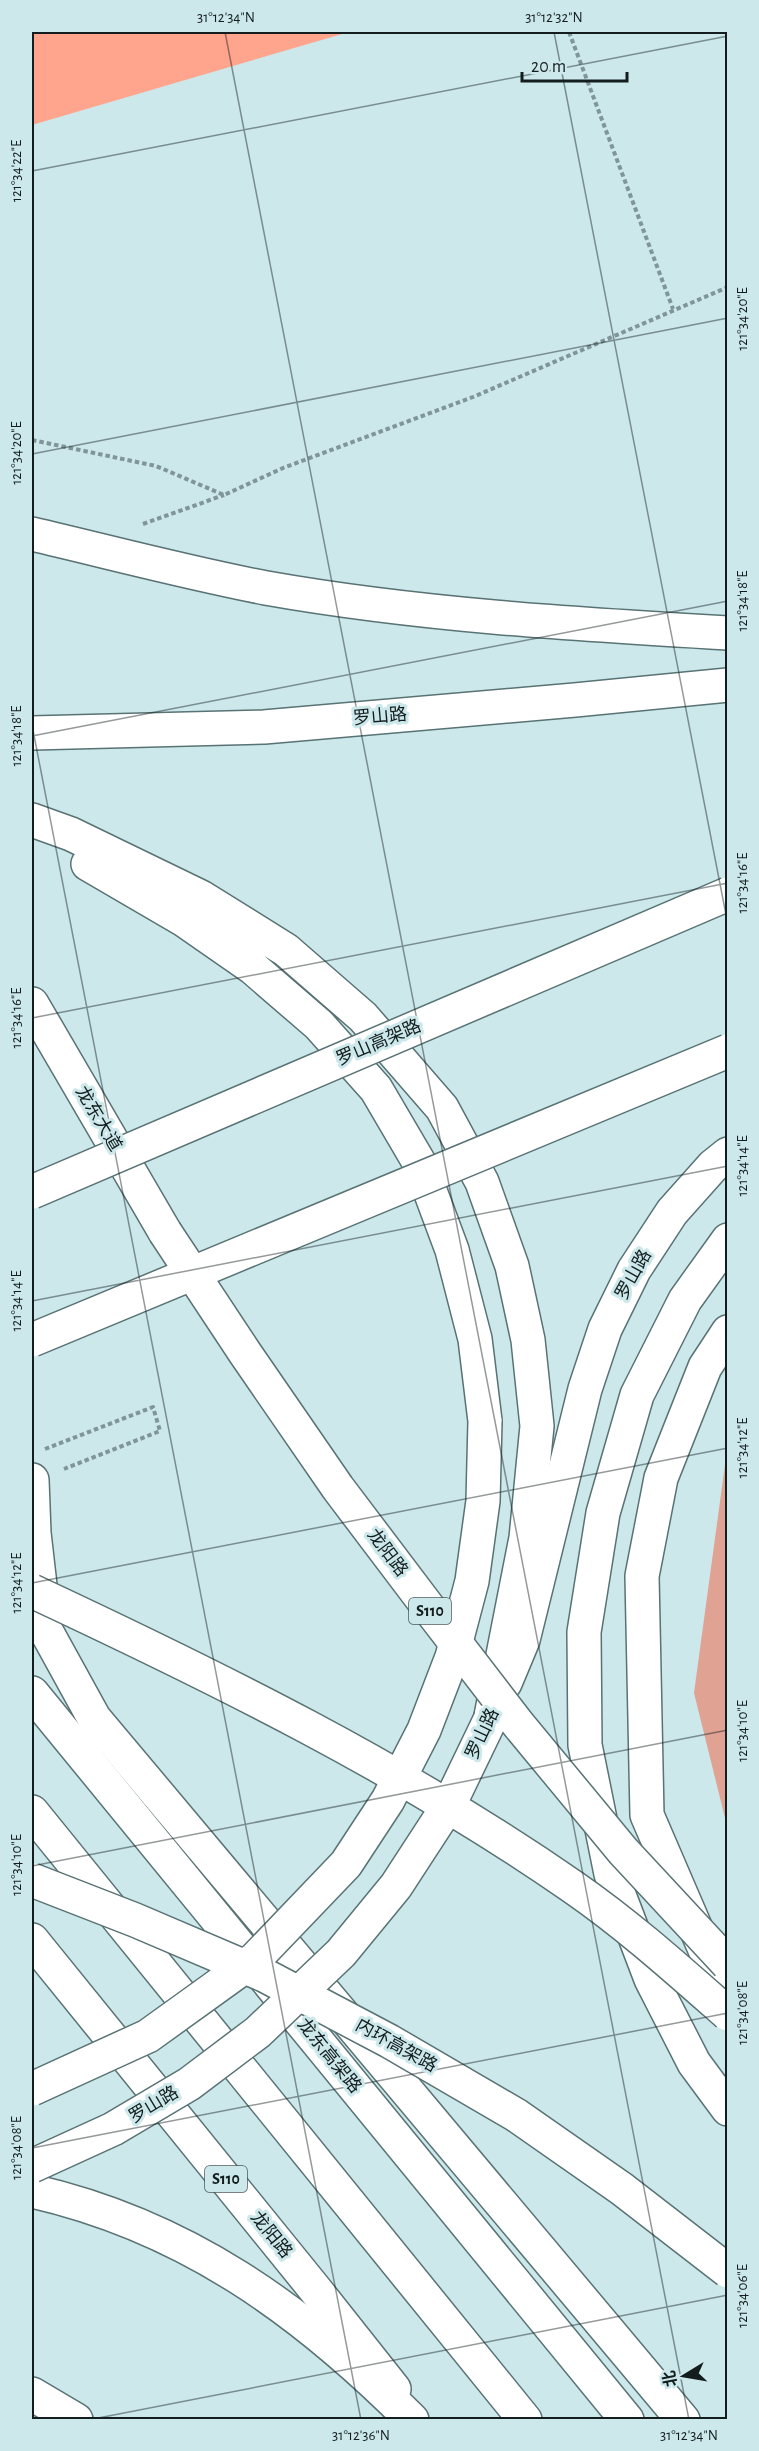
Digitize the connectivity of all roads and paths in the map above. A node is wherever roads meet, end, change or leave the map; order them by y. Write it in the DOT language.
graph roads {
  1 [pos="568,32"];
  2 [pos="728,287"];
  3 [pos="673,309"];
  4 [pos="32,440"];
  5 [pos="224,495"];
  6 [pos="137,526"];
  7 [pos="32,534"];
  8 [pos="728,633"];
  9 [pos="728,685"];
  10 [pos="32,733"];
  11 [pos="32,820"];
  12 [pos="32,830"];
  13 [pos="728,894"];
  14 [pos="32,1004"];
  15 [pos="728,1051"];
  16 [pos="728,1154"];
  17 [pos="32,1192"];
  18 [pos="165,1232"];
  19 [pos="728,1240"];
  20 [pos="728,1332"];
  21 [pos="32,1340"];
  22 [pos="44,1450"];
  23 [pos="32,1481"];
  24 [pos="32,1591"];
  25 [pos="515,1639"];
  26 [pos="32,1694"];
  27 [pos="32,1812"];
  28 [pos="32,1880"];
  29 [pos="32,1940"];
  30 [pos="728,1964"];
  31 [pos="728,2003"];
  32 [pos="728,2014"];
  33 [pos="32,2089"];
  34 [pos="728,2109"];
  35 [pos="32,2166"];
  36 [pos="32,2191"];
  37 [pos="728,2271"];
  38 [pos="32,2394"];
  39 [pos="76,2420"];
  40 [pos="412,2420"];
  41 [pos="417,2420"];
  42 [pos="525,2420"];
  43 [pos="627,2420"];
  44 [pos="683,2420"];
  1 -- 3 [label="path"];
  2 -- 3 [label="path"];
  3 -- 5 [label="path"];
  4 -- 5 [label="path"];
  5 -- 6 [label="path"];
  7 -- 8 [label="main road"];
  9 -- 10 [label="main road, 罗山路"];
  11 -- 25 [label="main road"];
  12 -- 33 [label="main road, bridge"];
  13 -- 17 [label="main road, 罗山高架路, bridge"];
  14 -- 18 [label="main road, 龙东大道"];
  15 -- 21 [label="main road, bridge"];
  16 -- 25 [label="main road, 罗山路"];
  18 -- 30 [label="main road, 龙阳路 / S110, bridge"];
  19 -- 34 [label="main road, bridge"];
  20 -- 31 [label="main road"];
  22 -- 23 [label="path"];
  23 -- 44 [label="main road"];
  24 -- 32 [label="main road, bridge"];
  25 -- 35 [label="main road, 罗山路, bridge"];
  26 -- 43 [label="main road, 龙东高架路"];
  27 -- 42 [label="main road"];
  28 -- 37 [label="main road, 内环高架路, bridge"];
  29 -- 41 [label="main road, 龙阳路 / S110"];
  36 -- 40 [label="main road"];
  38 -- 39 [label="main road"];
}
